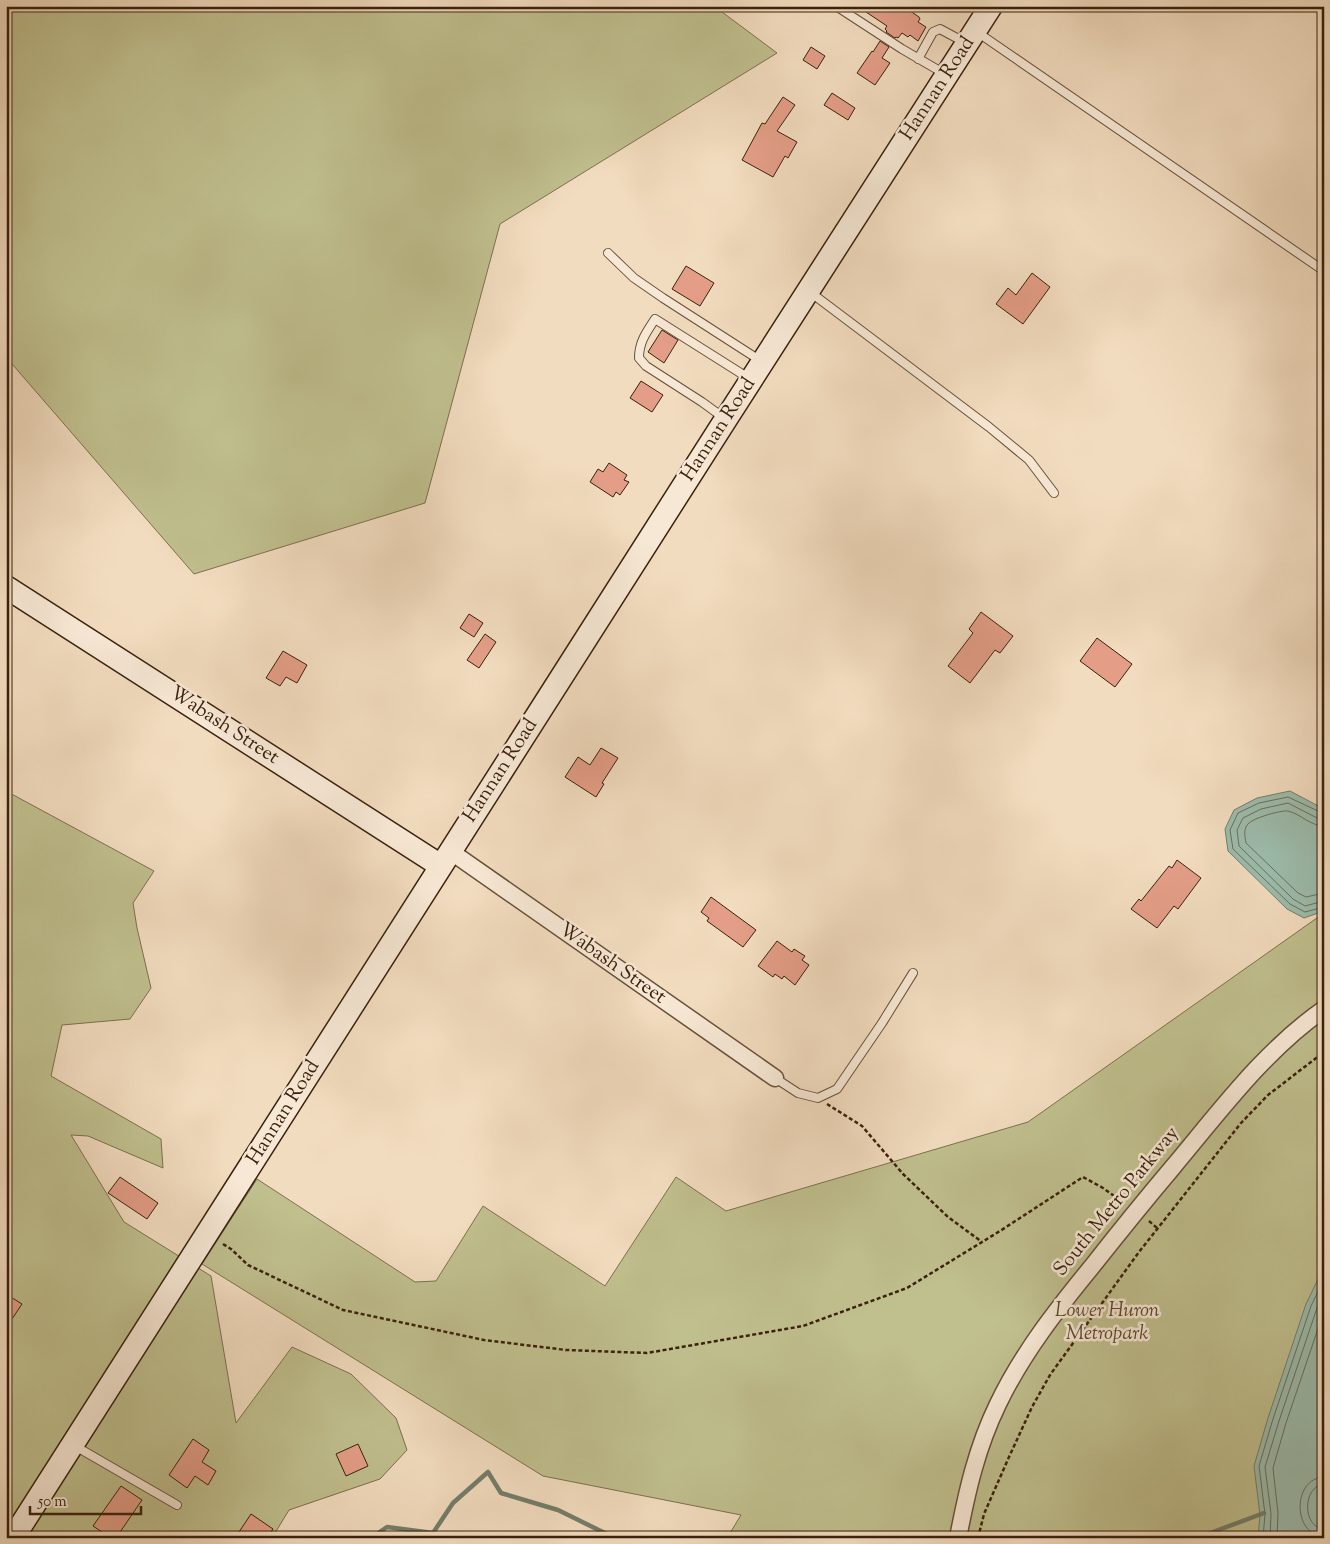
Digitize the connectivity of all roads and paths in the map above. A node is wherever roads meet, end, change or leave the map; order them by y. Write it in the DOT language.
graph roads {
  1 [pos="836,6"];
  2 [pos="991,6"];
  3 [pos="971,37"];
  4 [pos="918,59"];
  5 [pos="947,75"];
  6 [pos="608,253"];
  7 [pos="1324,271"];
  8 [pos="808,291"];
  9 [pos="757,371"];
  10 [pos="726,419"];
  11 [pos="1054,493"];
  12 [pos="6,587"];
  13 [pos="445,858"];
  14 [pos="913,973"];
  15 [pos="1324,1009"];
  16 [pos="1324,1052"];
  17 [pos="775,1078"];
  18 [pos="818,1098"];
  19 [pos="1136,1211"];
  20 [pos="1157,1228"];
  21 [pos="207,1234"];
  22 [pos="982,1242"];
  23 [pos="73,1444"];
  24 [pos="177,1505"];
  25 [pos="13,1538"];
  26 [pos="958,1538"];
  27 [pos="978,1538"];
  1 -- 4 [label="lane"];
  2 -- 3 [label="street, Hannan Road"];
  3 -- 4 [label="lane"];
  3 -- 5 [label="street, Hannan Road"];
  3 -- 7 [label="lane"];
  4 -- 5 [label="lane"];
  5 -- 8 [label="street, Hannan Road"];
  6 -- 9 [label="lane"];
  8 -- 9 [label="street, Hannan Road"];
  8 -- 11 [label="lane"];
  9 -- 10 [label="street, Hannan Road"];
  9 -- 10 [label="lane"];
  10 -- 13 [label="street, Hannan Road"];
  12 -- 13 [label="street, Wabash Street"];
  13 -- 17 [label="street, Wabash Street"];
  13 -- 21 [label="street, Hannan Road"];
  14 -- 18 [label="lane"];
  15 -- 19 [label="street, South Metro Parkway"];
  16 -- 20 [label="path"];
  17 -- 18 [label="lane"];
  18 -- 22 [label="path"];
  19 -- 20 [label="path"];
  19 -- 22 [label="path"];
  19 -- 26 [label="street, South Metro Parkway"];
  20 -- 27 [label="path"];
  21 -- 22 [label="path"];
  21 -- 23 [label="street, Hannan Road"];
  23 -- 24 [label="lane"];
  23 -- 25 [label="street, Hannan Road"];
}
